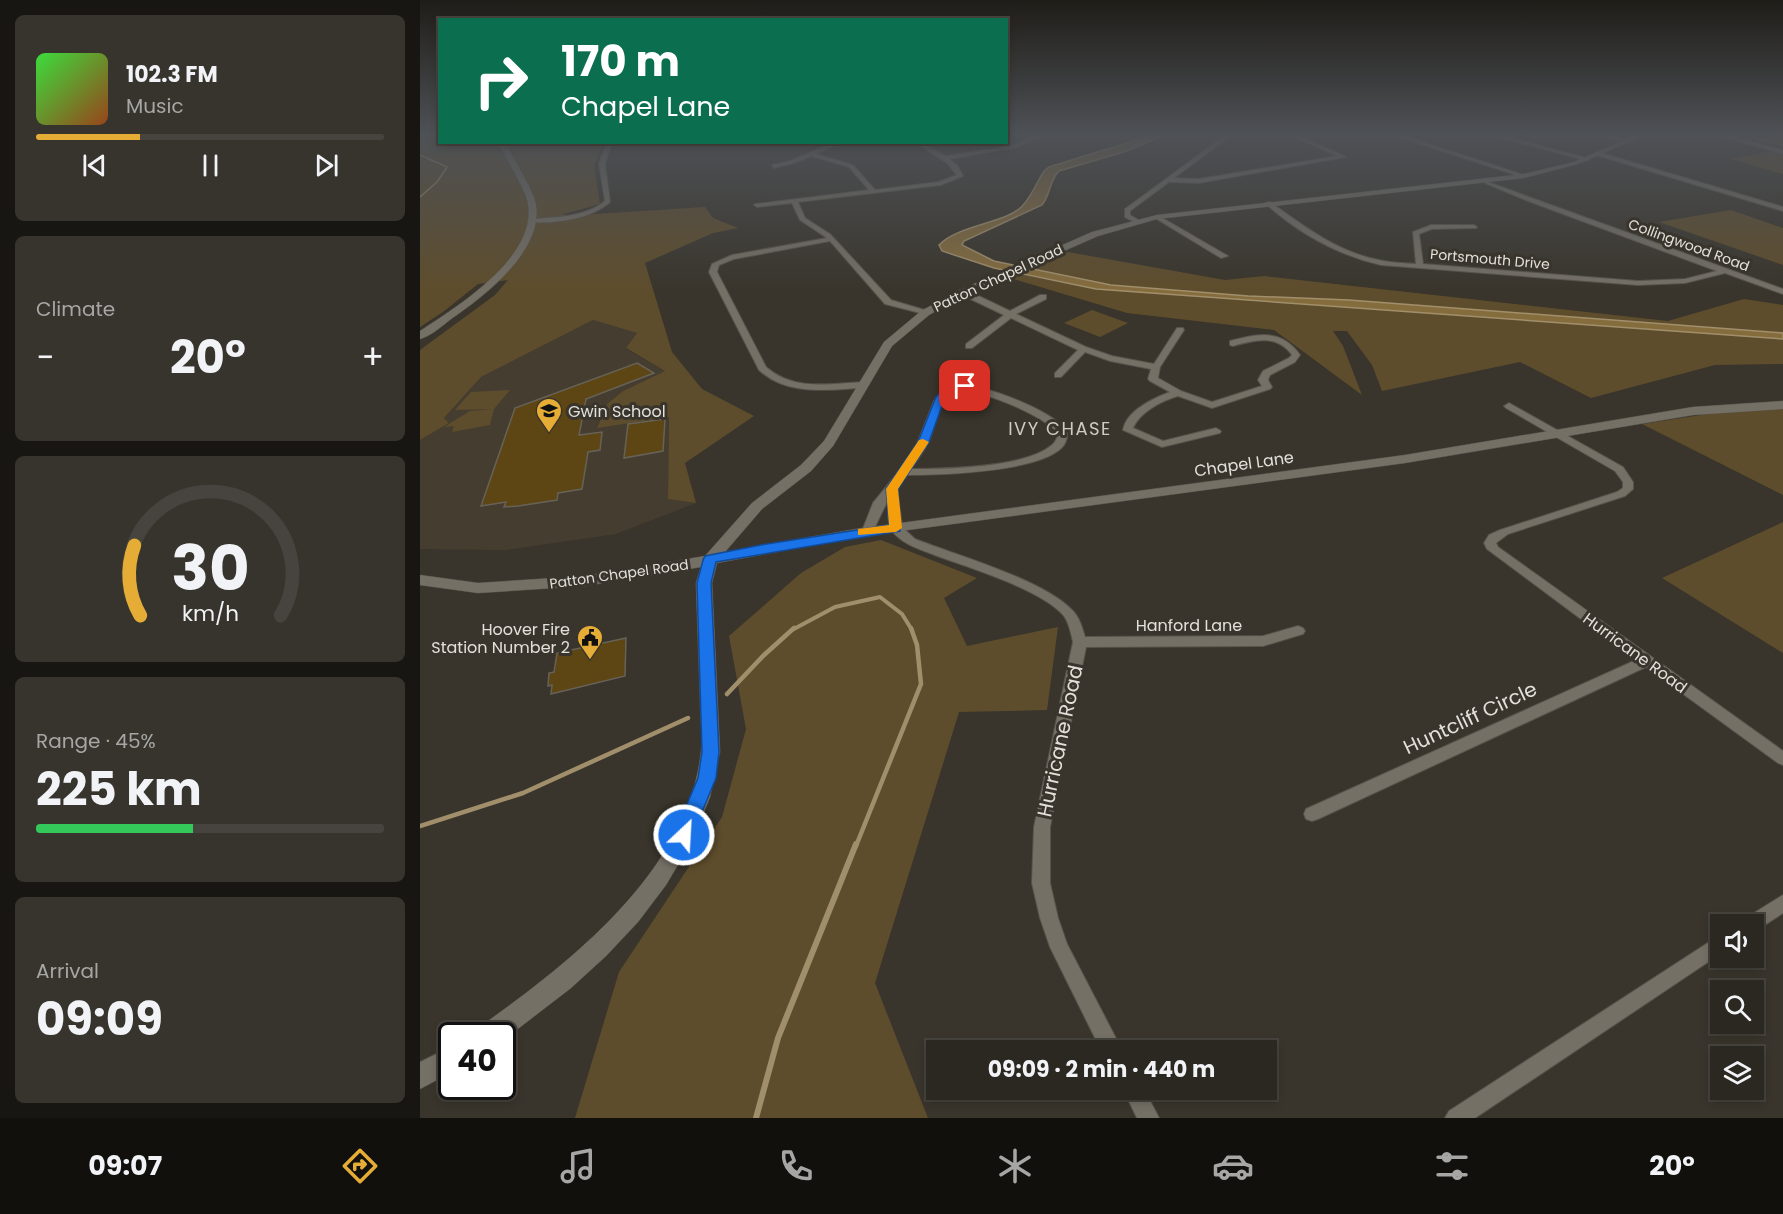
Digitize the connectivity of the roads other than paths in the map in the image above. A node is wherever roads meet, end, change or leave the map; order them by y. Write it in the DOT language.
graph roads {
  1 [pos="525,186"];
  2 [pos="606,186"];
  3 [pos="869,186"];
  4 [pos="913,186"];
  5 [pos="1160,186"];
  6 [pos="1443,186"];
  7 [pos="1497,186"];
  8 [pos="1706,186"];
  9 [pos="874,192"];
  10 [pos="794,201"];
  11 [pos="1268,203"];
  12 [pos="757,205"];
  13 [pos="1783,209"];
  14 [pos="1157,218"];
  15 [pos="532,221"];
  16 [pos="1138,222"];
  17 [pos="1474,228"];
  18 [pos="832,239"];
  19 [pos="1224,256"];
  20 [pos="1420,265"];
  21 [pos="1725,271"];
  22 [pos="963,292"];
  23 [pos="1783,292"];
  24 [pos="1043,297"];
  25 [pos="925,313"];
  26 [pos="1009,315"];
  27 [pos="1180,330"];
  28 [pos="420,336"];
  29 [pos="1233,343"];
  30 [pos="969,346"];
  31 [pos="1083,349"];
  32 [pos="1156,367"];
  33 [pos="956,368"];
  34 [pos="1059,375"];
  35 [pos="863,386"];
  36 [pos="957,386"];
  37 [pos="1178,393"];
  38 [pos="1783,405"];
  39 [pos="1509,406"];
  40 [pos="1216,431"];
  41 [pos="1557,434"];
  42 [pos="904,472"];
  43 [pos="892,489"];
  44 [pos="896,528"];
  45 [pos="868,531"];
  46 [pos="710,560"];
  47 [pos="420,580"];
  48 [pos="1298,631"];
  49 [pos="1080,642"];
  50 [pos="1646,661"];
  51 [pos="1783,759"];
  52 [pos="1312,814"];
  53 [pos="1783,903"];
  54 [pos="1764,916"];
  55 [pos="1710,951"];
  56 [pos="509,1022"];
  57 [pos="1108,1040"];
  58 [pos="438,1066"];
  59 [pos="420,1077"];
  60 [pos="1139,1100"];
  61 [pos="1148,1118"];
  62 [pos="1456,1118"];
  1 -- 15 [label="street"];
  2 -- 15 [label="street"];
  3 -- 9 [label="street"];
  4 -- 9 [label="street"];
  5 -- 16 [label="street"];
  6 -- 11 [label="street, Patton Chapel Road"];
  7 -- 21 [label="street, Collingwood Road"];
  8 -- 13 [label="street"];
  9 -- 10 [label="street"];
  10 -- 12 [label="street"];
  10 -- 18 [label="street"];
  11 -- 14 [label="street, Patton Chapel Road"];
  11 -- 20 [label="street, Portsmouth Drive"];
  14 -- 16 [label="street, Patton Chapel Road"];
  14 -- 19 [label="street"];
  15 -- 28 [label="street"];
  16 -- 22 [label="street, Patton Chapel Road"];
  17 -- 20 [label="street"];
  18 -- 25 [label="street"];
  18 -- 35 [label="street"];
  20 -- 21 [label="street, Portsmouth Drive"];
  21 -- 23 [label="street, Collingwood Road"];
  22 -- 25 [label="street, Patton Chapel Road"];
  22 -- 26 [label="street"];
  24 -- 26 [label="street"];
  25 -- 35 [label="street, Patton Chapel Road"];
  26 -- 30 [label="street"];
  26 -- 31 [label="street"];
  27 -- 32 [label="street"];
  29 -- 37 [label="street"];
  31 -- 32 [label="street"];
  31 -- 34 [label="street"];
  32 -- 37 [label="street"];
  33 -- 36 [label="street"];
  35 -- 46 [label="street, Patton Chapel Road"];
  36 -- 42 [label="street"];
  36 -- 42 [label="street"];
  37 -- 40 [label="street"];
  38 -- 41 [label="street, Chapel Lane"];
  39 -- 41 [label="street"];
  41 -- 44 [label="street, Chapel Lane"];
  41 -- 50 [label="street, Hurricane Road"];
  42 -- 43 [label="street"];
  43 -- 44 [label="street"];
  43 -- 45 [label="street"];
  44 -- 45 [label="street, Chapel Lane"];
  44 -- 49 [label="street, Hurricane Road"];
  45 -- 46 [label="street, Chapel Lane"];
  46 -- 47 [label="street, Patton Chapel Road"];
  46 -- 56 [label="street"];
  48 -- 49 [label="street, Hanford Lane"];
  49 -- 57 [label="street, Hurricane Road"];
  50 -- 51 [label="street, Hurricane Road"];
  50 -- 52 [label="street, Huntcliff Circle"];
  53 -- 54 [label="street"];
  55 -- 62 [label="street"];
  58 -- 59 [label="street"];
  60 -- 61 [label="street"];
}
